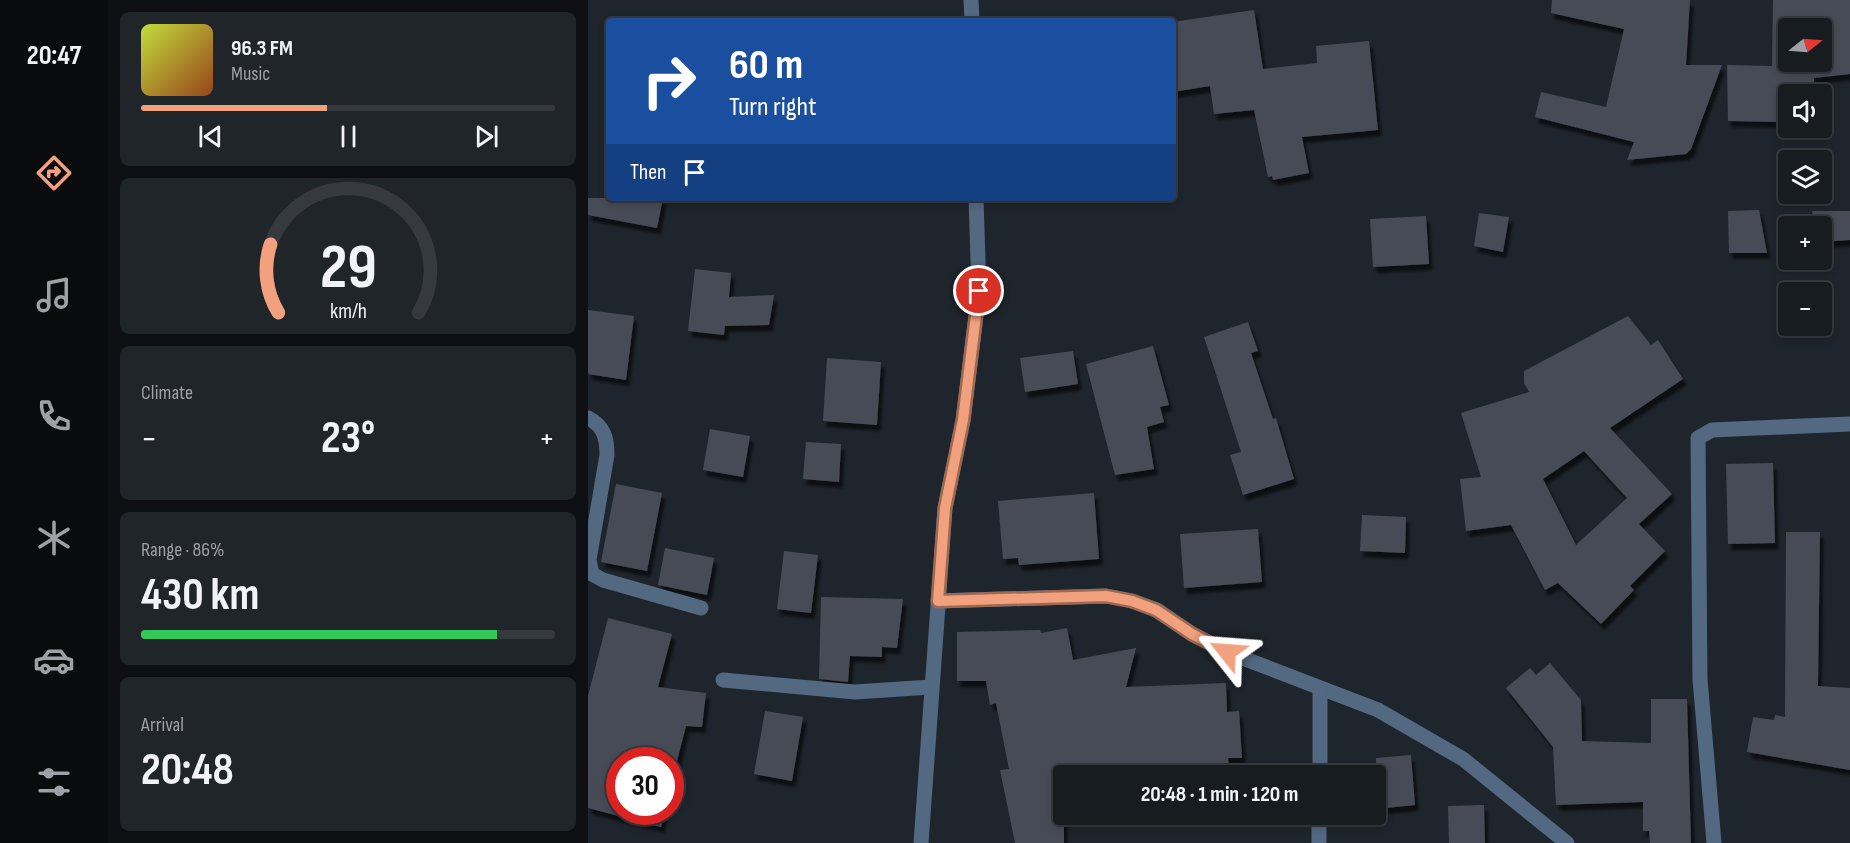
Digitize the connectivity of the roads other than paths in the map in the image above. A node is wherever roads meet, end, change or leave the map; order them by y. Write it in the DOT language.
graph roads {
  1 [pos="971,0"];
  2 [pos="972,18"];
  3 [pos="976,201"];
  4 [pos="588,418"];
  5 [pos="1850,424"];
  6 [pos="938,601"];
  7 [pos="701,608"];
  8 [pos="723,680"];
  9 [pos="931,687"];
  10 [pos="1320,690"];
  11 [pos="1320,765"];
  12 [pos="1319,825"];
  13 [pos="921,843"];
  14 [pos="1319,843"];
  15 [pos="1567,843"];
  16 [pos="1714,843"];
  1 -- 2 [label="street"];
  3 -- 6 [label="street"];
  4 -- 7 [label="street"];
  5 -- 16 [label="street"];
  6 -- 9 [label="street"];
  6 -- 10 [label="street"];
  8 -- 9 [label="street"];
  9 -- 13 [label="street"];
  10 -- 11 [label="street"];
  10 -- 15 [label="street"];
  12 -- 14 [label="street"];
}
